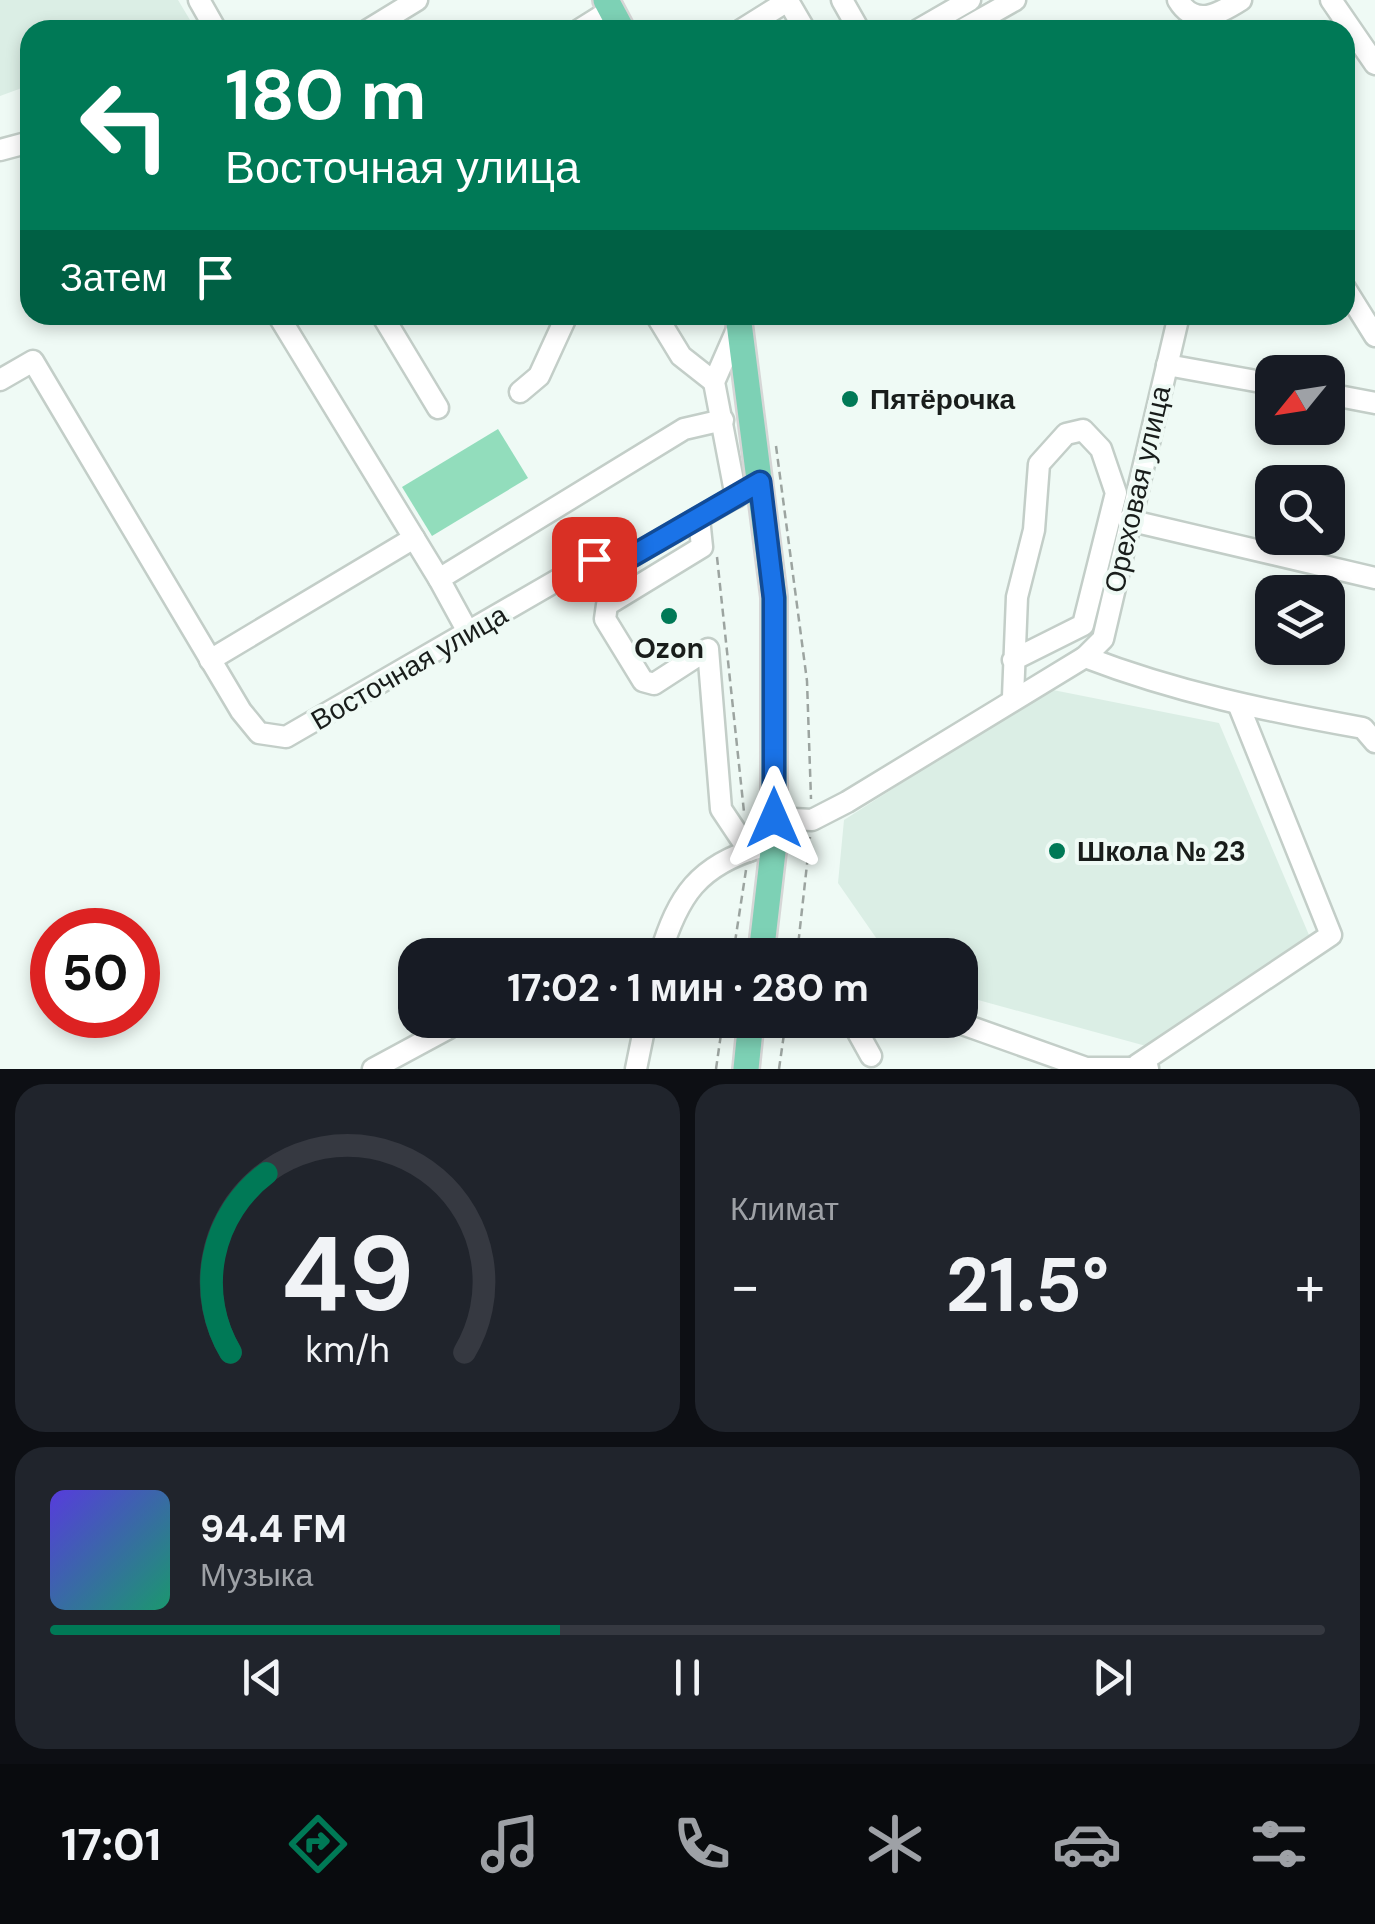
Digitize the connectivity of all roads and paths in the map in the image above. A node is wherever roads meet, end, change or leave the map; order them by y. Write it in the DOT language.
graph roads {
  1 [pos="417,0"];
  2 [pos="788,0"];
  3 [pos="970,0"];
  4 [pos="1014,0"];
  5 [pos="1178,0"];
  6 [pos="1241,0"];
  7 [pos="384,20"];
  8 [pos="757,20"];
  9 [pos="936,20"];
  10 [pos="979,20"];
  11 [pos="1355,35"];
  12 [pos="1375,64"];
  13 [pos="1355,304"];
  14 [pos="284,325"];
  15 [pos="388,325"];
  16 [pos="562,325"];
  17 [pos="662,325"];
  18 [pos="737,325"];
  19 [pos="740,325"];
  20 [pos="1176,325"];
  21 [pos="1375,336"];
  22 [pos="1166,365"];
  23 [pos="0,380"];
  24 [pos="1255,381"];
  25 [pos="714,382"];
  26 [pos="520,392"];
  27 [pos="1345,397"];
  28 [pos="1375,403"];
  29 [pos="438,408"];
  30 [pos="724,420"];
  31 [pos="776,446"];
  32 [pos="760,482"];
  33 [pos="736,497"];
  34 [pos="699,518"];
  35 [pos="1128,520"];
  36 [pos="414,538"];
  37 [pos="716,545"];
  38 [pos="1375,578"];
  39 [pos="439,579"];
  40 [pos="468,632"];
  41 [pos="1085,657"];
  42 [pos="210,660"];
  43 [pos="1014,660"];
  44 [pos="1014,697"];
  45 [pos="1239,706"];
  46 [pos="1375,742"];
  47 [pos="744,811"];
  48 [pos="812,820"];
  49 [pos="774,831"];
  50 [pos="748,850"];
  51 [pos="665,938"];
  52 [pos="735,938"];
  53 [pos="763,938"];
  54 [pos="799,938"];
  55 [pos="978,1030"];
  56 [pos="430,1038"];
  57 [pos="642,1038"];
  58 [pos="720,1038"];
  59 [pos="750,1038"];
  60 [pos="784,1038"];
  61 [pos="860,1038"];
  62 [pos="870,1056"];
  63 [pos="1143,1067"];
  64 [pos="373,1069"];
  65 [pos="636,1069"];
  66 [pos="716,1069"];
  67 [pos="746,1069"];
  68 [pos="780,1069"];
  1 -- 7 [label="street"];
  2 -- 8 [label="street"];
  3 -- 9 [label="street"];
  4 -- 10 [label="street"];
  5 -- 6 [label="street"];
  11 -- 12 [label="street"];
  13 -- 21 [label="street"];
  14 -- 36 [label="street"];
  15 -- 29 [label="street"];
  16 -- 26 [label="street"];
  17 -- 25 [label="street"];
  18 -- 25 [label="street"];
  19 -- 32 [label="main road"];
  20 -- 22 [label="street, Ореховая улица"];
  22 -- 24 [label="street"];
  22 -- 35 [label="street, Ореховая улица"];
  23 -- 42 [label="street, Восточная улица"];
  25 -- 30 [label="street"];
  27 -- 28 [label="street"];
  30 -- 33 [label="street"];
  30 -- 39 [label="street"];
  31 -- 48 [label="path"];
  32 -- 33 [label="street, Восточная улица"];
  32 -- 49 [label="main road"];
  33 -- 34 [label="street, Восточная улица"];
  34 -- 40 [label="street, Восточная улица"];
  34 -- 50 [label="street"];
  35 -- 38 [label="street"];
  35 -- 41 [label="street, Ореховая улица"];
  36 -- 39 [label="street"];
  36 -- 42 [label="street"];
  37 -- 47 [label="path"];
  39 -- 40 [label="street"];
  40 -- 42 [label="street, Восточная улица"];
  41 -- 44 [label="street"];
  41 -- 45 [label="street"];
  43 -- 43 [label="street"];
  43 -- 44 [label="street"];
  44 -- 48 [label="street"];
  45 -- 46 [label="street"];
  45 -- 63 [label="street"];
  48 -- 49 [label="street"];
  48 -- 54 [label="path"];
  49 -- 50 [label="street"];
  49 -- 53 [label="main road"];
  50 -- 51 [label="street"];
  50 -- 52 [label="path"];
  55 -- 63 [label="street"];
  56 -- 64 [label="street"];
  57 -- 65 [label="street"];
  58 -- 66 [label="path"];
  59 -- 67 [label="main road"];
  60 -- 68 [label="path"];
  61 -- 62 [label="street"];
}
